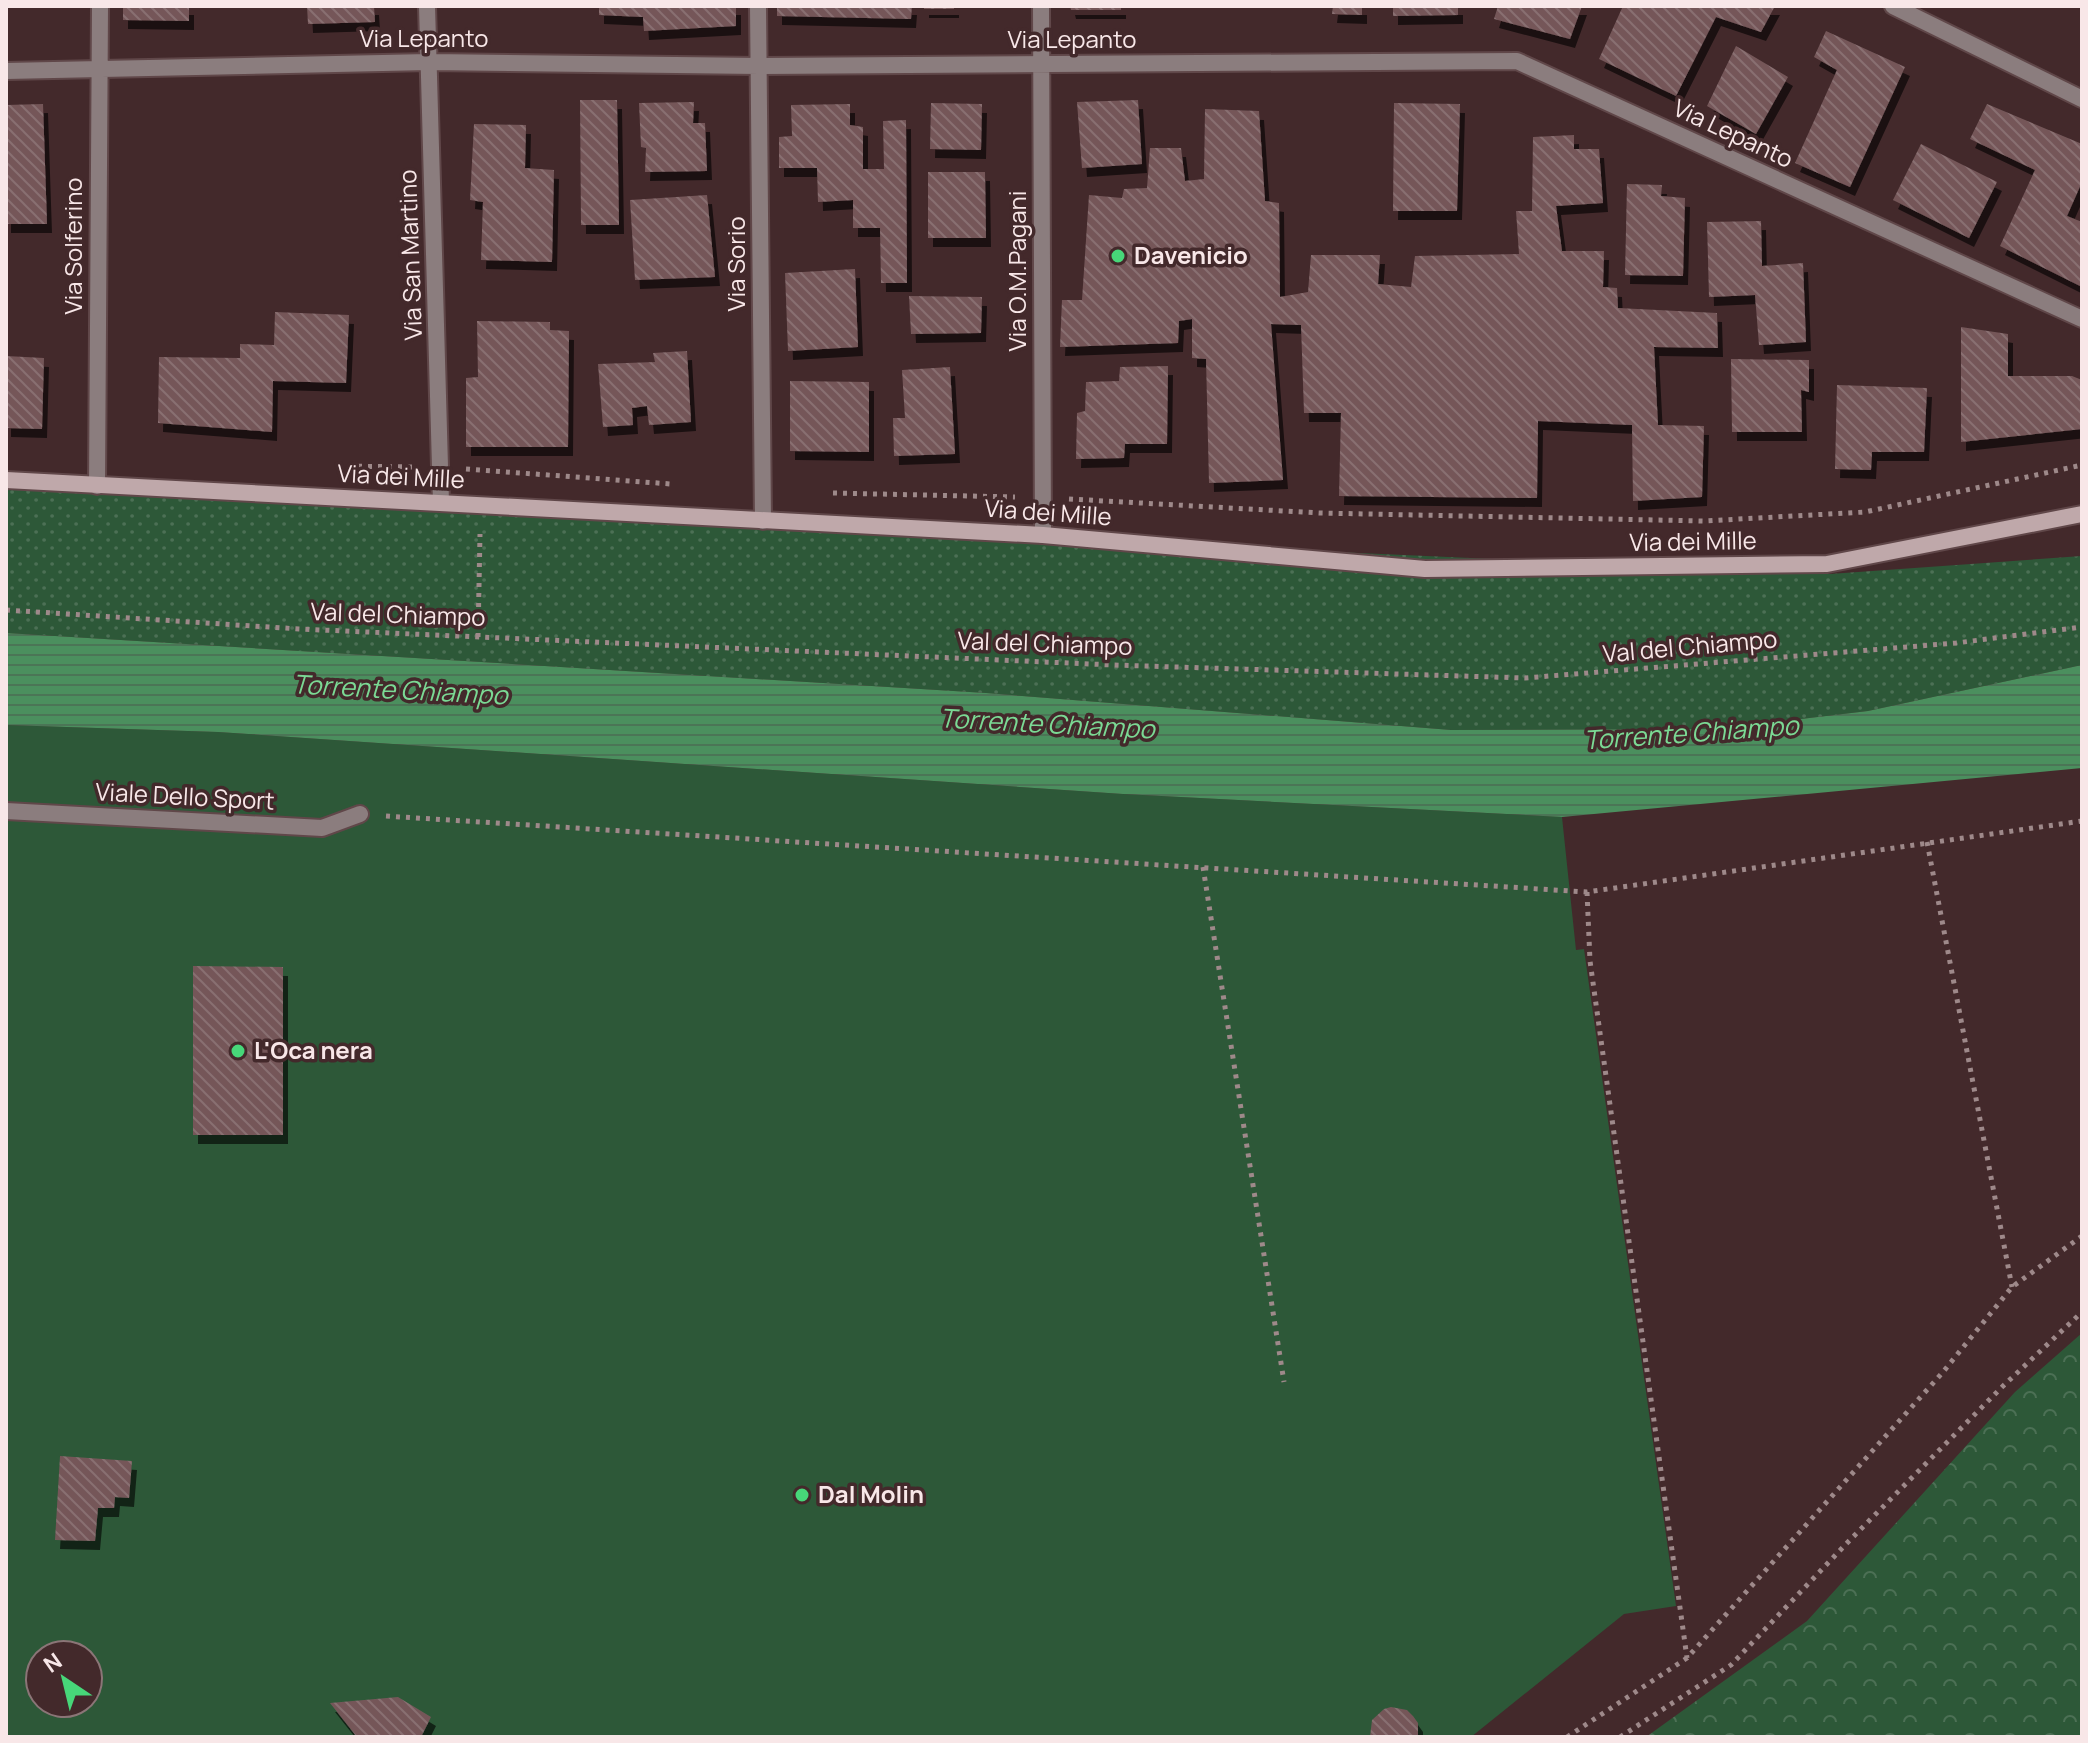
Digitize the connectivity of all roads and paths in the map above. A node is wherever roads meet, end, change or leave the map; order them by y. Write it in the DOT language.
graph roads {
  1 [pos="100,6"];
  2 [pos="427,6"];
  3 [pos="758,6"];
  4 [pos="1041,6"];
  5 [pos="1893,6"];
  6 [pos="429,62"];
  7 [pos="1041,64"];
  8 [pos="759,66"];
  9 [pos="100,68"];
  10 [pos="6,71"];
  11 [pos="2082,99"];
  12 [pos="2082,319"];
  13 [pos="6,480"];
  14 [pos="97,486"];
  15 [pos="441,502"];
  16 [pos="2082,514"];
  17 [pos="763,521"];
  18 [pos="480,531"];
  19 [pos="1043,535"];
  20 [pos="6,610"];
  21 [pos="2082,627"];
  22 [pos="478,637"];
  23 [pos="6,811"];
  24 [pos="360,814"];
  25 [pos="2082,821"];
  26 [pos="1927,842"];
  27 [pos="1203,867"];
  28 [pos="1587,892"];
  29 [pos="2082,1236"];
  30 [pos="2012,1287"];
  31 [pos="2082,1312"];
  32 [pos="1284,1382"];
  33 [pos="1687,1658"];
  34 [pos="1567,1737"];
  35 [pos="1620,1737"];
  1 -- 9 [label="street, Via Solferino"];
  2 -- 6 [label="street, Via San Martino"];
  3 -- 8 [label="street, Via Sorio"];
  4 -- 7 [label="street, Via O.M.Pagani"];
  5 -- 11 [label="street"];
  6 -- 8 [label="street, Via Lepanto"];
  6 -- 9 [label="street, Via Lepanto"];
  6 -- 15 [label="street, Via San Martino"];
  7 -- 8 [label="street, Via Lepanto"];
  7 -- 12 [label="street, Via Lepanto"];
  7 -- 19 [label="street, Via O.M.Pagani"];
  8 -- 17 [label="street, Via Sorio"];
  9 -- 10 [label="street, Via Lepanto"];
  9 -- 14 [label="street, Via Solferino"];
  13 -- 14 [label="main road, Via dei Mille"];
  14 -- 15 [label="main road, Via dei Mille"];
  15 -- 17 [label="main road, Via dei Mille"];
  16 -- 19 [label="main road, Via dei Mille"];
  17 -- 19 [label="main road, Via dei Mille"];
  18 -- 22 [label="path"];
  20 -- 22 [label="path, Val del Chiampo"];
  21 -- 22 [label="path, Val del Chiampo"];
  23 -- 24 [label="street, Viale Dello Sport"];
  24 -- 27 [label="path"];
  25 -- 26 [label="path"];
  26 -- 28 [label="path"];
  26 -- 30 [label="path"];
  27 -- 28 [label="path"];
  27 -- 32 [label="path"];
  28 -- 33 [label="path"];
  29 -- 30 [label="path"];
  30 -- 33 [label="path"];
  31 -- 35 [label="path"];
  33 -- 34 [label="path"];
}
